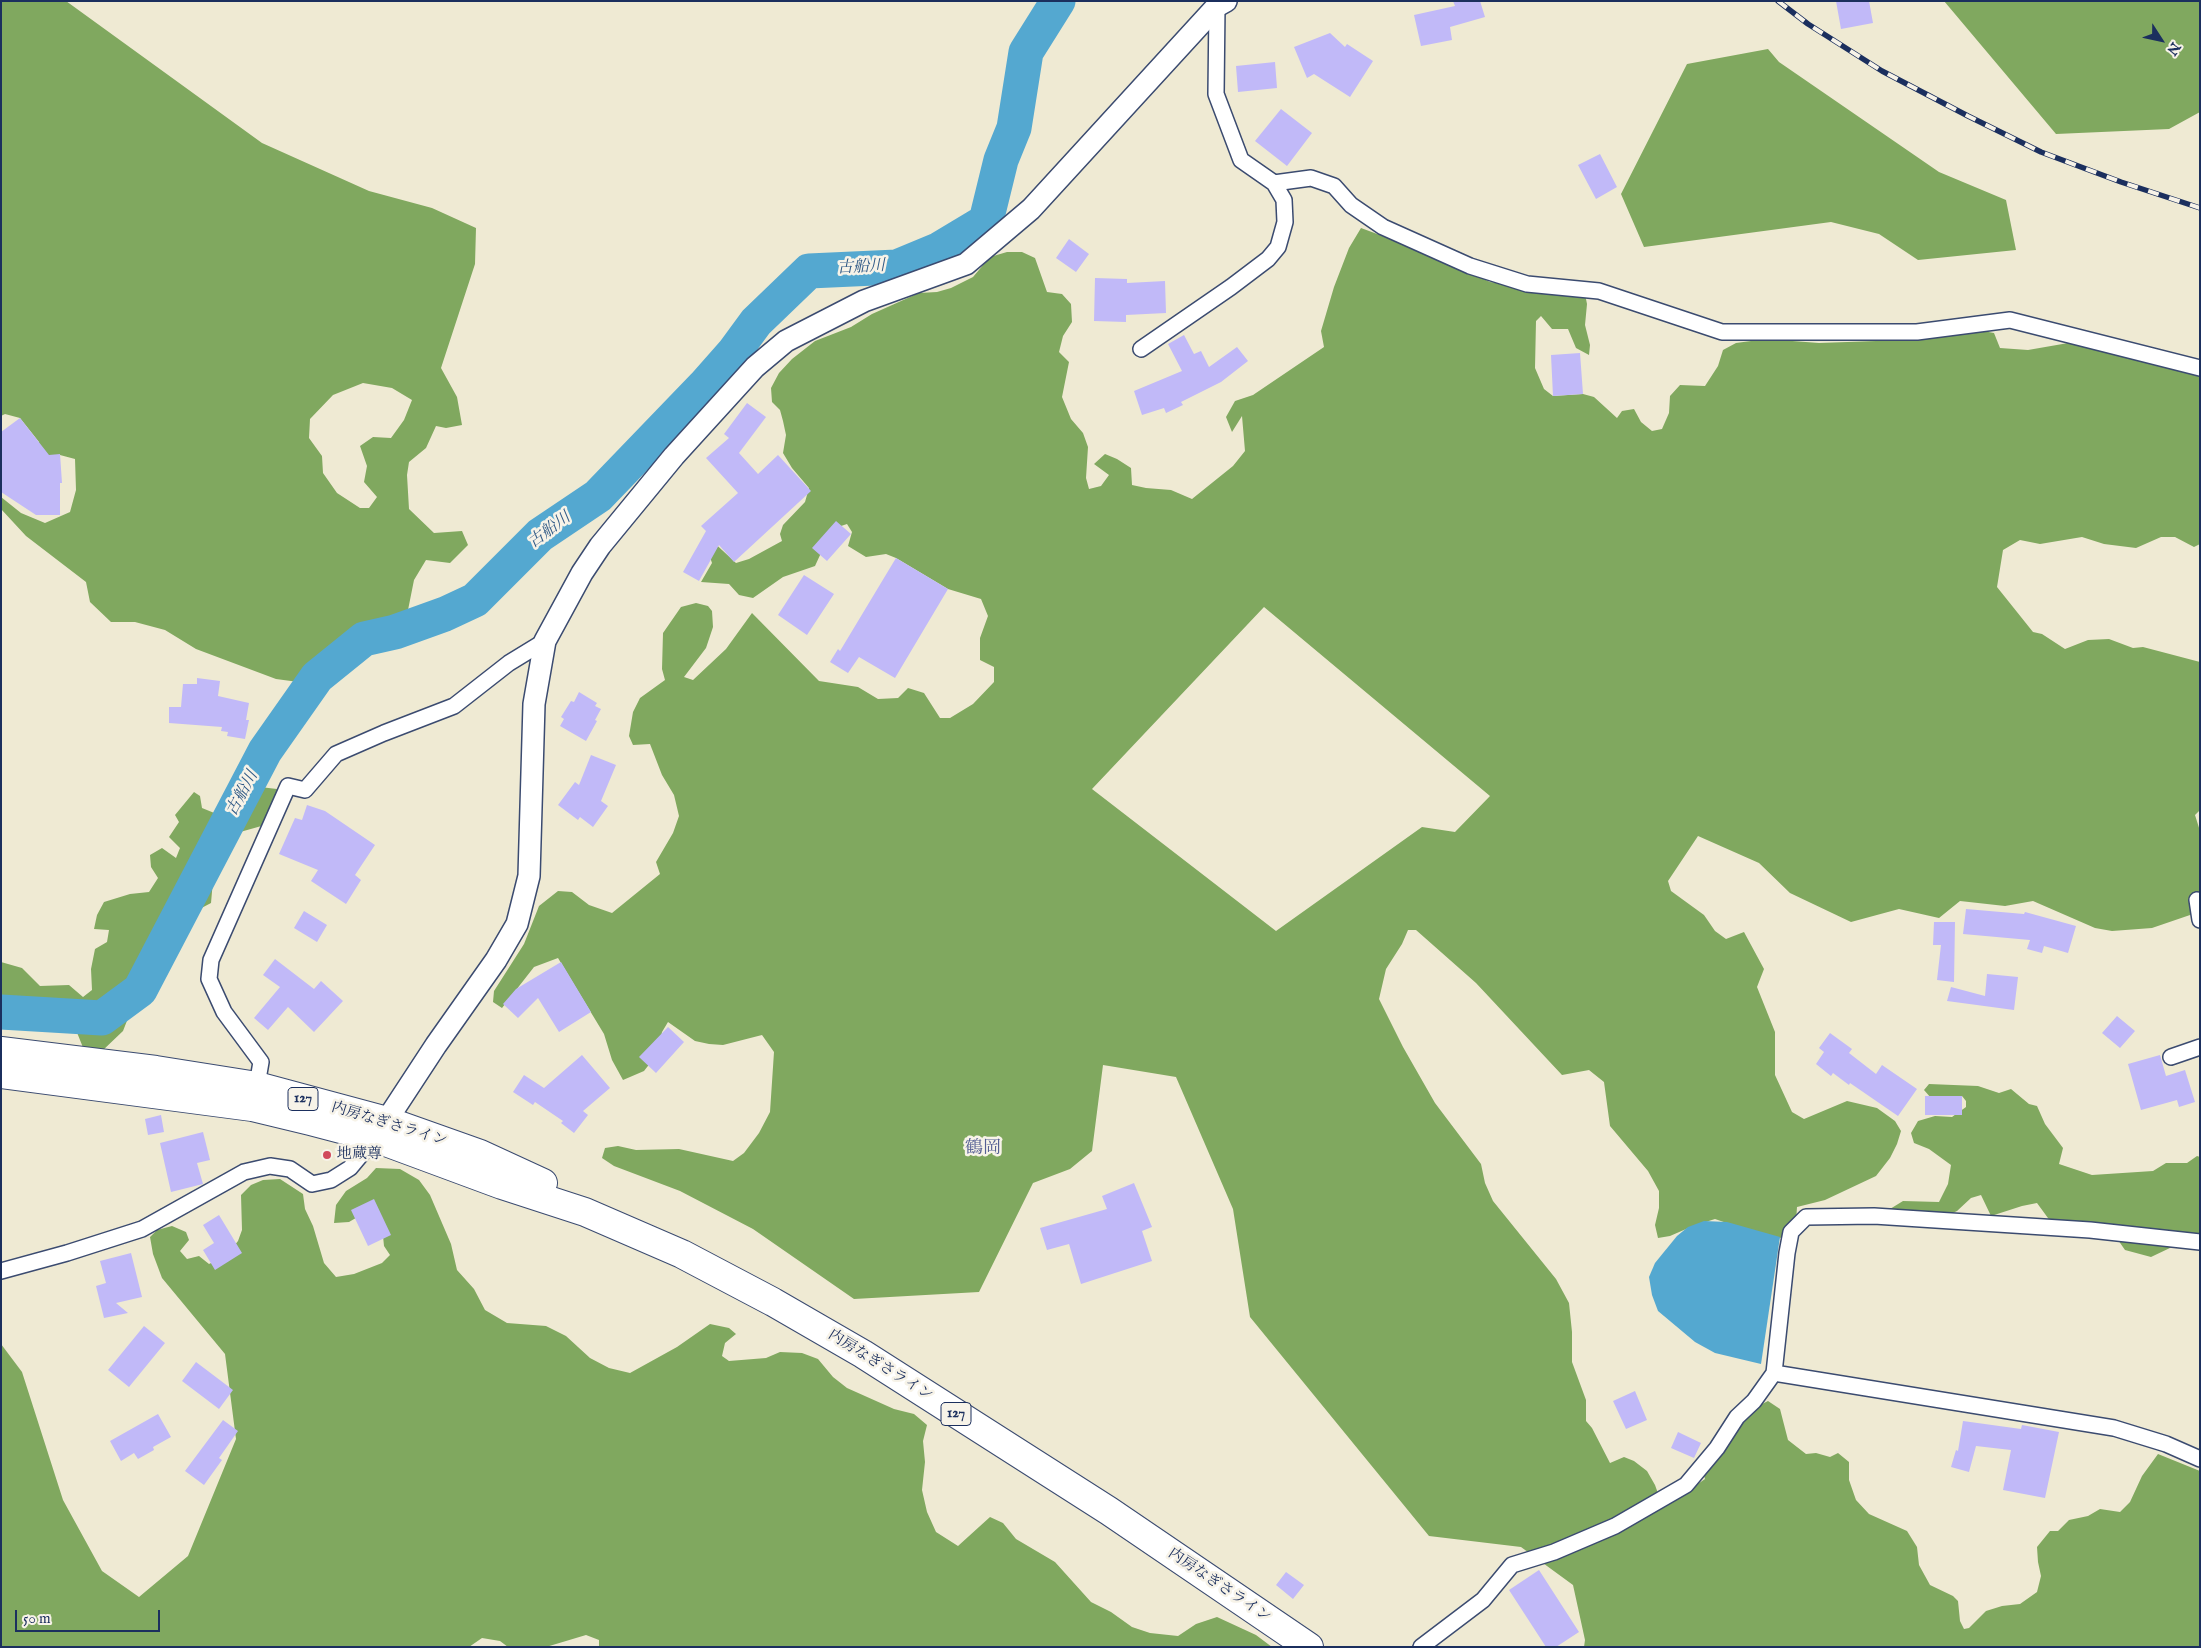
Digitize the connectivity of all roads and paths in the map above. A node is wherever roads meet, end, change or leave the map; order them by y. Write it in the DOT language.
graph roads {
  1 [pos="1222,4"];
  2 [pos="1274,183"];
  3 [pos="1141,349"];
  4 [pos="2200,368"];
  5 [pos="545,641"];
  6 [pos="2197,900"];
  7 [pos="2200,920"];
  8 [pos="2200,1048"];
  9 [pos="1,1051"];
  10 [pos="2171,1057"];
  11 [pos="1,1074"];
  12 [pos="255,1097"];
  13 [pos="381,1130"];
  14 [pos="2200,1242"];
  15 [pos="1,1271"];
  16 [pos="1774,1373"];
  17 [pos="2200,1459"];
  18 [pos="1309,1647"];
  19 [pos="1421,1647"];
  1 -- 2 [label="street"];
  1 -- 5 [label="street"];
  2 -- 3 [label="street"];
  2 -- 4 [label="street"];
  5 -- 12 [label="street"];
  5 -- 13 [label="street"];
  6 -- 7 [label="street"];
  8 -- 10 [label="street"];
  9 -- 12 [label="highway, 内房なぎさライン / 127"];
  11 -- 12 [label="highway, 内房なぎさライン / 127"];
  12 -- 13 [label="highway, 内房なぎさライン / 127"];
  13 -- 15 [label="street"];
  13 -- 18 [label="highway, 内房なぎさライン / 127"];
  14 -- 16 [label="street"];
  16 -- 17 [label="street"];
  16 -- 19 [label="street"];
}
